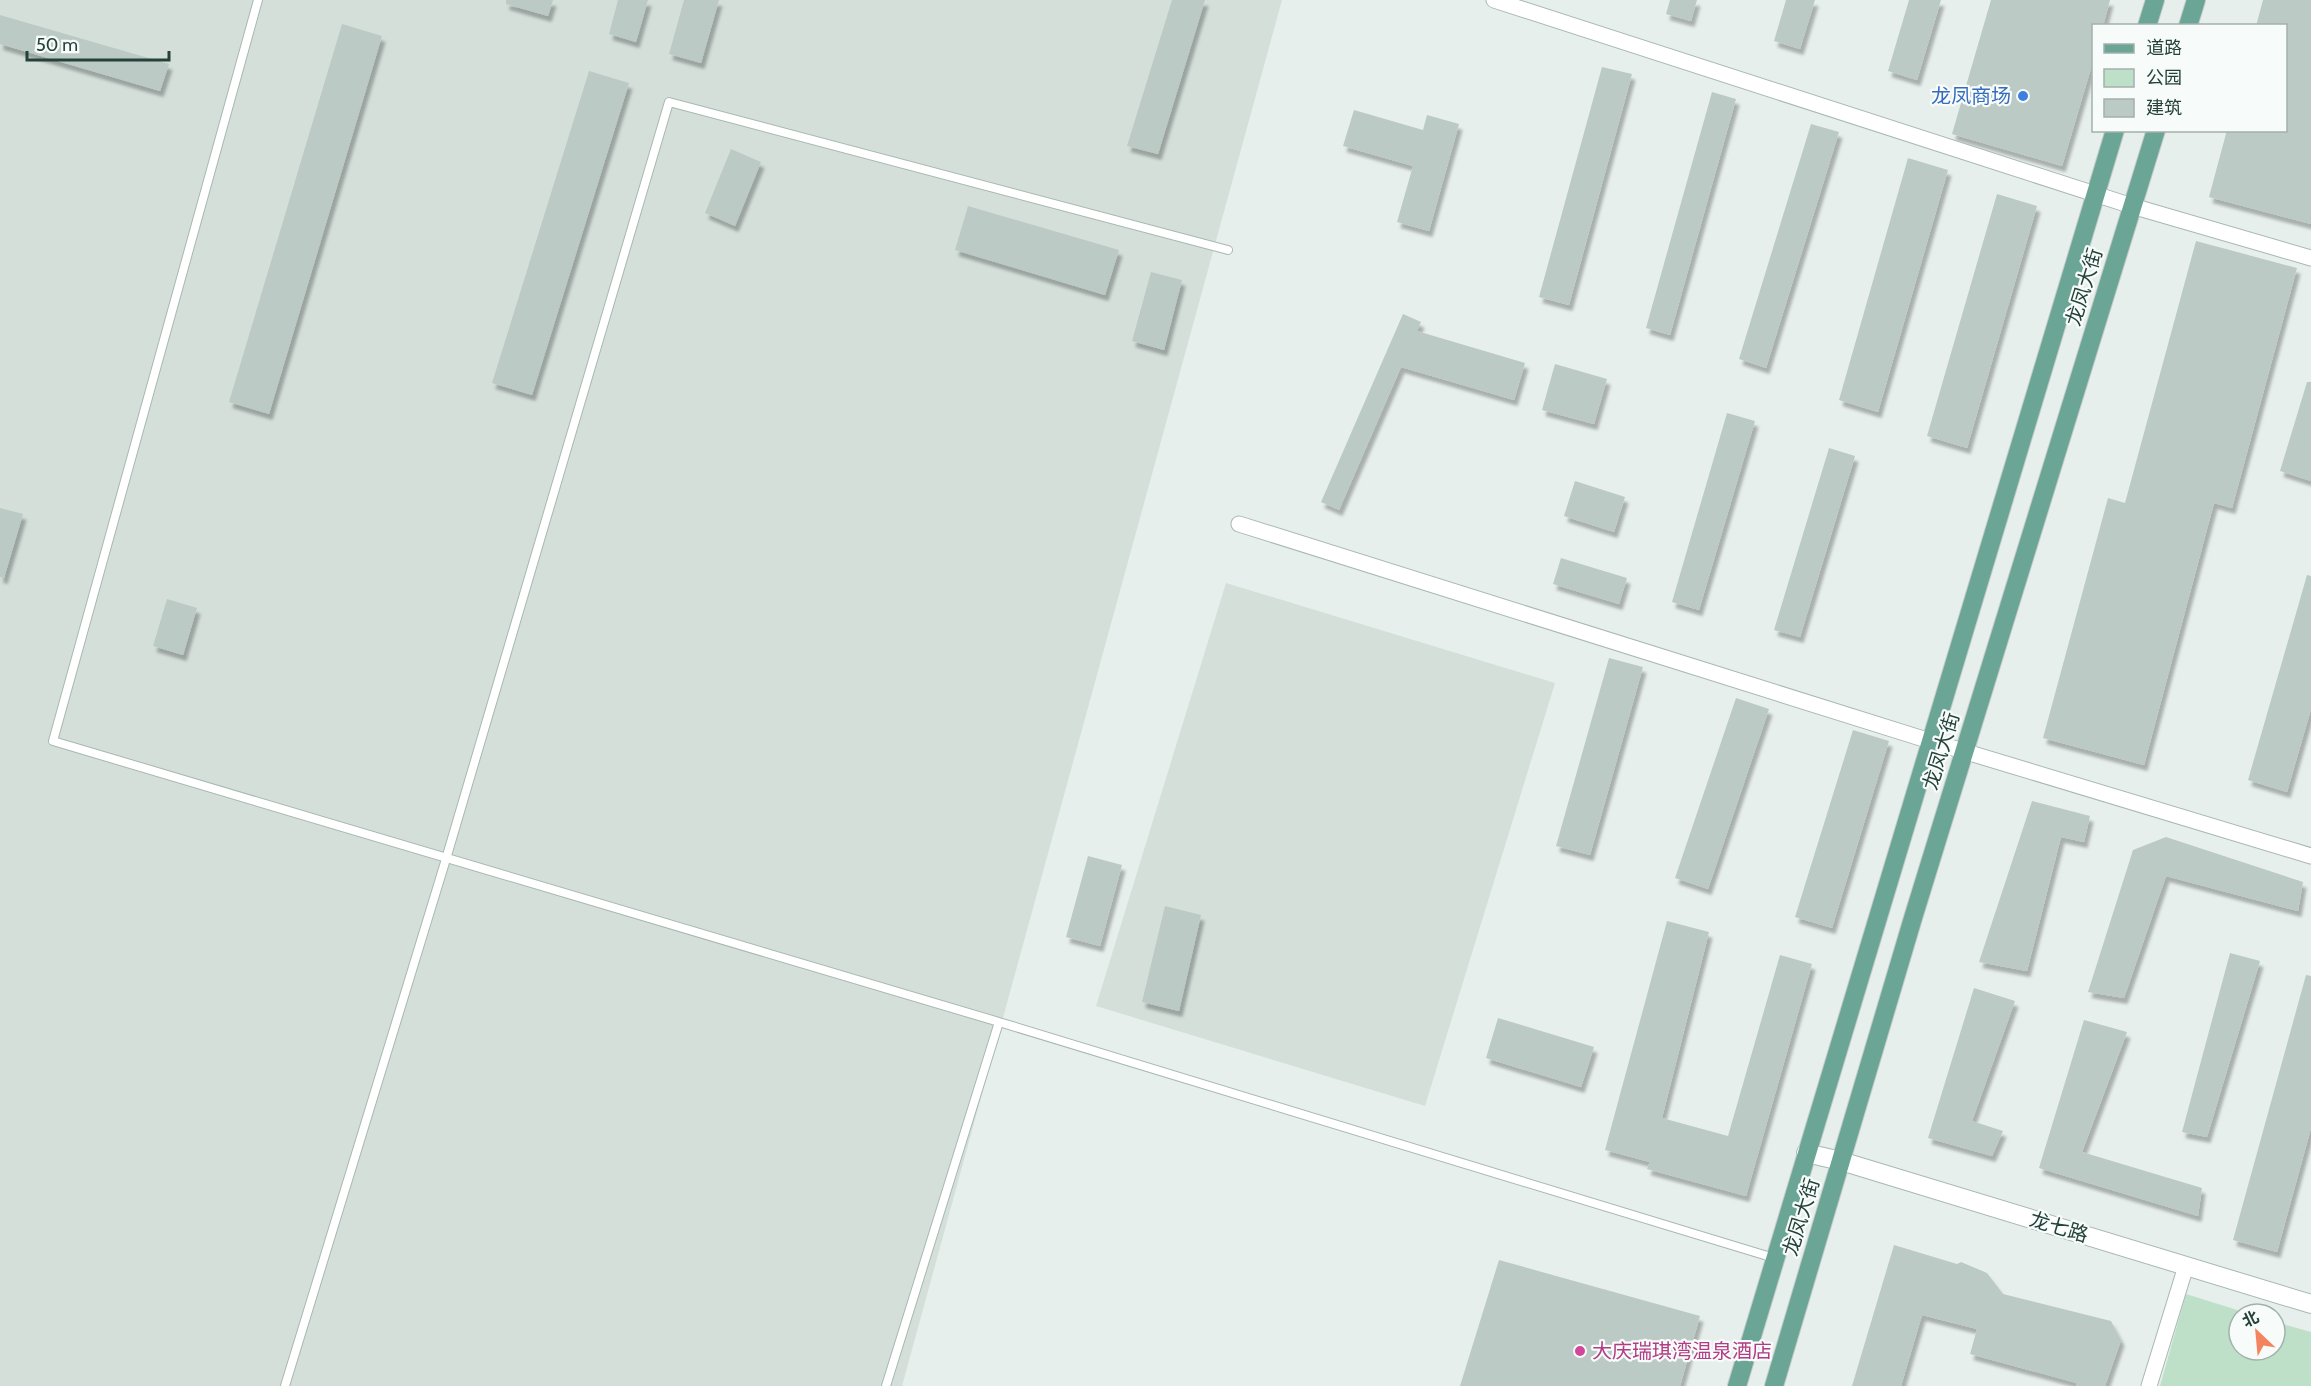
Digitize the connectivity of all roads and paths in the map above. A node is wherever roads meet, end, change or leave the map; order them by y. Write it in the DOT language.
graph roads {
  1 [pos="258,0"];
  2 [pos="1494,0"];
  3 [pos="2155,0"];
  4 [pos="2196,0"];
  5 [pos="2148,24"];
  6 [pos="2189,24"];
  7 [pos="2114,132"];
  8 [pos="2155,132"];
  9 [pos="2096,194"];
  10 [pos="2132,206"];
  11 [pos="1228,250"];
  12 [pos="2311,258"];
  13 [pos="1239,524"];
  14 [pos="1930,741"];
  15 [pos="1965,751"];
  16 [pos="2311,856"];
  17 [pos="446,859"];
  18 [pos="999,1022"];
  19 [pos="1806,1153"];
  20 [pos="1841,1161"];
  21 [pos="1775,1258"];
  22 [pos="2186,1266"];
  23 [pos="2311,1304"];
  24 [pos="285,1386"];
  25 [pos="886,1386"];
  26 [pos="1737,1386"];
  27 [pos="1774,1386"];
  28 [pos="2149,1386"];
  1 -- 17 [label="lane"];
  2 -- 9 [label="street"];
  3 -- 5 [label="main road"];
  4 -- 6 [label="main road"];
  7 -- 9 [label="main road, 龙凤大街"];
  8 -- 10 [label="main road, 龙凤大街"];
  9 -- 10 [label="street"];
  9 -- 14 [label="main road, 龙凤大街"];
  10 -- 12 [label="street"];
  10 -- 15 [label="main road, 龙凤大街"];
  11 -- 17 [label="lane"];
  13 -- 14 [label="street"];
  14 -- 15 [label="street"];
  14 -- 19 [label="main road, 龙凤大街"];
  15 -- 16 [label="street"];
  15 -- 20 [label="main road, 龙凤大街"];
  17 -- 18 [label="lane"];
  17 -- 24 [label="lane"];
  18 -- 21 [label="lane"];
  18 -- 25 [label="lane"];
  19 -- 20 [label="street, 龙七路"];
  19 -- 21 [label="main road, 龙凤大街"];
  20 -- 22 [label="street, 龙七路"];
  20 -- 27 [label="main road, 龙凤大街"];
  21 -- 26 [label="main road, 龙凤大街"];
  22 -- 23 [label="street, 龙七路"];
  22 -- 28 [label="street"];
}
